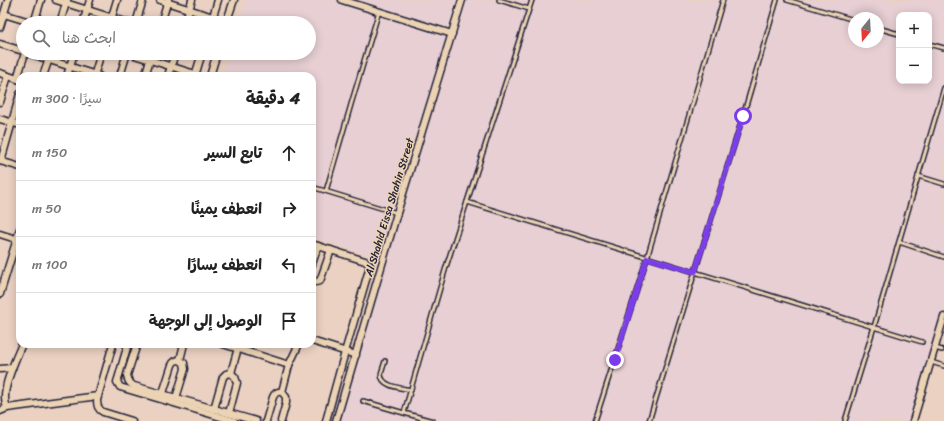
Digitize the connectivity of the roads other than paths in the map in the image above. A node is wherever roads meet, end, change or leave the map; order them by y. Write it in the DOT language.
graph roads {
  1 [pos="8,0"];
  2 [pos="41,0"];
  3 [pos="56,0"];
  4 [pos="90,0"];
  5 [pos="117,0"];
  6 [pos="143,0"];
  7 [pos="160,0"];
  8 [pos="192,0"];
  9 [pos="218,0"];
  10 [pos="234,0"];
  11 [pos="342,0"];
  12 [pos="462,0"];
  13 [pos="499,0"];
  14 [pos="532,0"];
  15 [pos="723,0"];
  16 [pos="777,0"];
  17 [pos="788,0"];
  18 [pos="168,1"];
  19 [pos="66,2"];
  20 [pos="189,9"];
  21 [pos="529,9"];
  22 [pos="87,10"];
  23 [pos="379,11"];
  24 [pos="4,14"];
  25 [pos="35,16"];
  26 [pos="62,16"];
  27 [pos="85,16"];
  28 [pos="101,16"];
  29 [pos="112,16"];
  30 [pos="138,16"];
  31 [pos="163,16"];
  32 [pos="187,16"];
  33 [pos="204,16"];
  34 [pos="213,16"];
  35 [pos="228,16"];
  36 [pos="16,18"];
  37 [pos="848,18"];
  38 [pos="0,27"];
  39 [pos="884,30"];
  40 [pos="896,33"];
  41 [pos="452,34"];
  42 [pos="0,44"];
  43 [pos="932,45"];
  44 [pos="944,48"];
  45 [pos="16,49"];
  46 [pos="22,60"];
  47 [pos="48,60"];
  48 [pos="72,60"];
  49 [pos="99,60"];
  50 [pos="125,60"];
  51 [pos="150,60"];
  52 [pos="174,60"];
  53 [pos="200,60"];
  54 [pos="215,60"];
  55 [pos="70,66"];
  56 [pos="171,67"];
  57 [pos="20,72"];
  58 [pos="45,72"];
  59 [pos="68,72"];
  60 [pos="87,72"];
  61 [pos="97,72"];
  62 [pos="121,72"];
  63 [pos="146,72"];
  64 [pos="169,72"];
  65 [pos="186,72"];
  66 [pos="196,72"];
  67 [pos="211,72"];
  68 [pos="0,74"];
  69 [pos="8,76"];
  70 [pos="16,78"];
  71 [pos="944,88"];
  72 [pos="0,102"];
  73 [pos="16,108"];
  74 [pos="0,119"];
  75 [pos="12,122"];
  76 [pos="16,124"];
  77 [pos="0,161"];
  78 [pos="16,166"];
  79 [pos="918,176"];
  80 [pos="944,184"];
  81 [pos="316,188"];
  82 [pos="326,191"];
  83 [pos="467,202"];
  84 [pos="397,213"];
  85 [pos="0,234"];
  86 [pos="16,238"];
  87 [pos="899,242"];
  88 [pos="16,245"];
  89 [pos="316,245"];
  90 [pos="331,250"];
  91 [pos="944,257"];
  92 [pos="647,258"];
  93 [pos="695,272"];
  94 [pos="316,282"];
  95 [pos="0,294"];
  96 [pos="944,317"];
  97 [pos="874,327"];
  98 [pos="316,342"];
  99 [pos="922,342"];
  100 [pos="20,348"];
  101 [pos="112,348"];
  102 [pos="127,348"];
  103 [pos="136,348"];
  104 [pos="183,348"];
  105 [pos="234,348"];
  106 [pos="239,348"];
  107 [pos="250,348"];
  108 [pos="297,348"];
  109 [pos="935,348"];
  110 [pos="942,350"];
  111 [pos="249,352"];
  112 [pos="345,352"];
  113 [pos="356,355"];
  114 [pos="180,360"];
  115 [pos="385,361"];
  116 [pos="930,362"];
  117 [pos="289,365"];
  118 [pos="944,366"];
  119 [pos="12,368"];
  120 [pos="0,369"];
  121 [pos="231,373"];
  122 [pos="411,390"];
  123 [pos="282,392"];
  124 [pos="163,393"];
  125 [pos="98,396"];
  126 [pos="176,398"];
  127 [pos="363,401"];
  128 [pos="7,408"];
  129 [pos="214,409"];
  130 [pos="0,411"];
  131 [pos="404,412"];
  132 [pos="106,413"];
  133 [pos="228,413"];
  134 [pos="106,421"];
  135 [pos="132,421"];
  136 [pos="234,421"];
  137 [pos="253,421"];
  138 [pos="266,421"];
  139 [pos="281,421"];
  140 [pos="326,421"];
  141 [pos="336,421"];
  142 [pos="433,421"];
  143 [pos="596,421"];
  144 [pos="649,421"];
  145 [pos="845,421"];
  146 [pos="913,421"];
  1 -- 24 [label="street"];
  2 -- 25 [label="street"];
  3 -- 19 [label="street"];
  4 -- 22 [label="street"];
  5 -- 29 [label="street"];
  6 -- 30 [label="street"];
  7 -- 18 [label="street"];
  8 -- 20 [label="street"];
  9 -- 34 [label="street"];
  10 -- 35 [label="street"];
  11 -- 23 [label="street"];
  12 -- 41 [label="street, Al Shahid Eissa Shahin Street"];
  13 -- 21 [label="lane"];
  14 -- 21 [label="lane"];
  15 -- 92 [label="lane"];
  16 -- 93 [label="lane"];
  17 -- 37 [label="lane"];
  18 -- 20 [label="street"];
  18 -- 31 [label="street"];
  19 -- 22 [label="street"];
  19 -- 26 [label="street"];
  20 -- 32 [label="street"];
  20 -- 33 [label="street"];
  21 -- 83 [label="lane"];
  22 -- 27 [label="street"];
  22 -- 28 [label="street"];
  23 -- 41 [label="street"];
  23 -- 82 [label="lane"];
  24 -- 36 [label="street"];
  24 -- 38 [label="street"];
  39 -- 40 [label="lane"];
  41 -- 84 [label="street, Al Shahid Eissa Shahin Street"];
  42 -- 45 [label="street"];
  43 -- 44 [label="lane"];
  46 -- 57 [label="street"];
  47 -- 55 [label="street"];
  47 -- 58 [label="street"];
  48 -- 55 [label="street"];
  49 -- 61 [label="street"];
  50 -- 62 [label="street"];
  51 -- 56 [label="street"];
  51 -- 63 [label="street"];
  52 -- 56 [label="street"];
  53 -- 66 [label="street"];
  54 -- 67 [label="street"];
  55 -- 59 [label="street"];
  55 -- 60 [label="street"];
  56 -- 64 [label="street"];
  56 -- 65 [label="street"];
  68 -- 69 [label="street"];
  69 -- 70 [label="street"];
  69 -- 72 [label="street"];
  71 -- 79 [label="lane"];
  73 -- 75 [label="street"];
  74 -- 75 [label="street"];
  75 -- 76 [label="street"];
  75 -- 77 [label="street"];
  77 -- 78 [label="street"];
  79 -- 80 [label="lane"];
  79 -- 87 [label="lane"];
  81 -- 82 [label="lane"];
  82 -- 84 [label="lane"];
  83 -- 92 [label="lane"];
  83 -- 122 [label="lane"];
  84 -- 113 [label="street, Al Shahid Eissa Shahin Street"];
  85 -- 86 [label="street"];
  87 -- 91 [label="lane"];
  87 -- 97 [label="lane"];
  88 -- 95 [label="street"];
  89 -- 90 [label="street"];
  90 -- 94 [label="street"];
  90 -- 112 [label="street"];
  92 -- 93 [label="lane"];
  92 -- 143 [label="lane"];
  93 -- 97 [label="lane"];
  93 -- 144 [label="lane"];
  96 -- 109 [label="street"];
  97 -- 99 [label="lane"];
  97 -- 145 [label="lane"];
  98 -- 112 [label="street"];
  100 -- 119 [label="street"];
  101 -- 125 [label="street"];
  102 -- 136 [label="street"];
  103 -- 124 [label="street"];
  104 -- 114 [label="street"];
  105 -- 121 [label="street"];
  106 -- 111 [label="street"];
  107 -- 111 [label="street"];
  108 -- 117 [label="street"];
  109 -- 110 [label="lane"];
  109 -- 116 [label="street"];
  111 -- 117 [label="street"];
  112 -- 113 [label="street"];
  112 -- 140 [label="street"];
  113 -- 141 [label="street, Al Shahid Eissa Shahin Street"];
  114 -- 124 [label="street"];
  114 -- 126 [label="street"];
  115 -- 122 [label="lane"];
  116 -- 118 [label="lane"];
  116 -- 146 [label="street"];
  117 -- 123 [label="street"];
  119 -- 120 [label="street"];
  119 -- 128 [label="street"];
  121 -- 129 [label="street"];
  121 -- 133 [label="street"];
  122 -- 131 [label="lane"];
  123 -- 138 [label="street"];
  123 -- 139 [label="street"];
  124 -- 126 [label="street"];
  125 -- 128 [label="street"];
  125 -- 132 [label="street"];
  126 -- 129 [label="street"];
  127 -- 131 [label="lane"];
  128 -- 130 [label="street"];
  129 -- 133 [label="street"];
  131 -- 142 [label="lane"];
  132 -- 134 [label="street"];
  132 -- 135 [label="street"];
  133 -- 137 [label="street"];
}
